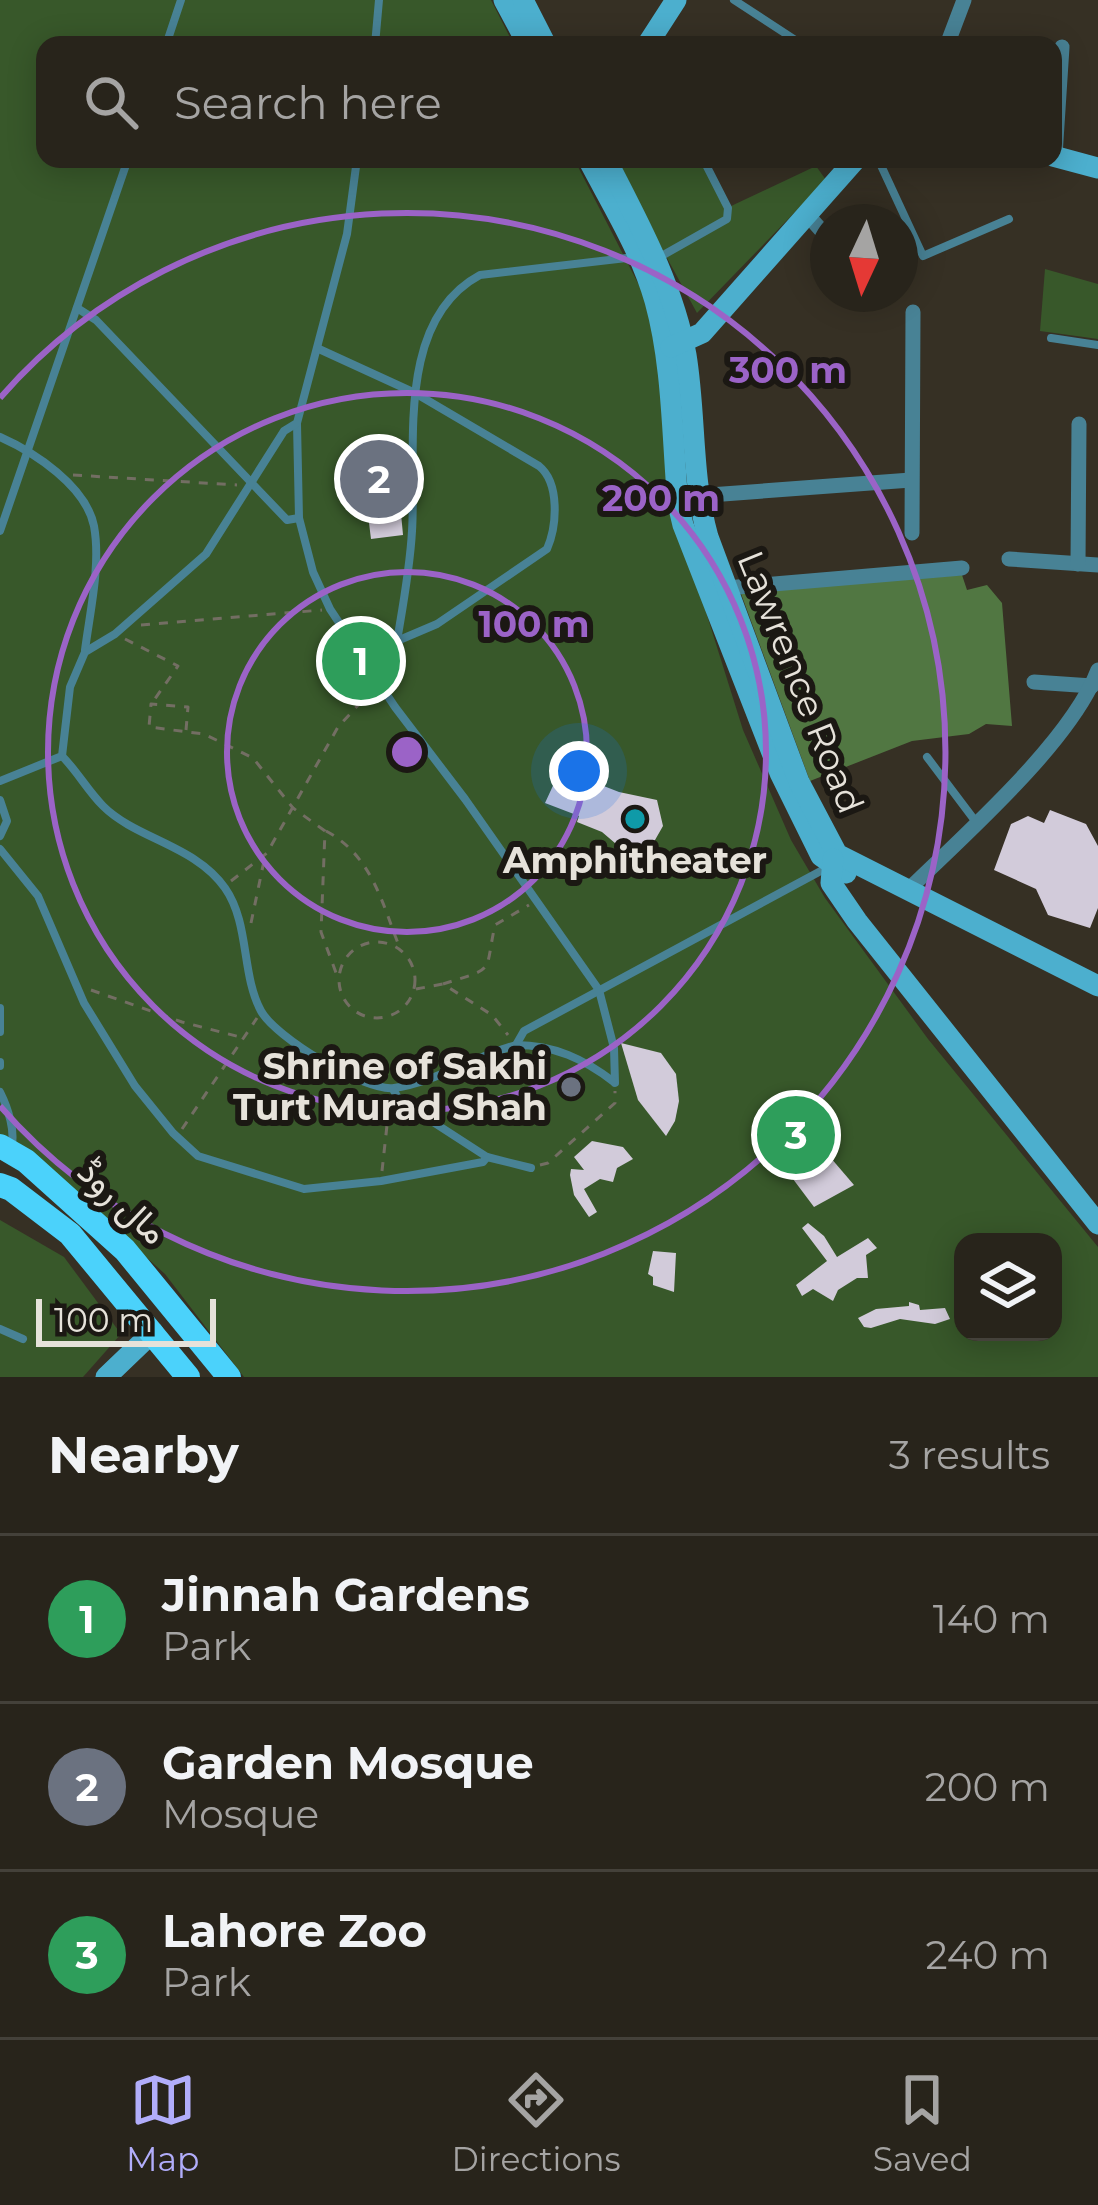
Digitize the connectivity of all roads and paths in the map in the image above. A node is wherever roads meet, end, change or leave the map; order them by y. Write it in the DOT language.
graph roads {
  1 [pos="182,0"];
  2 [pos="379,0"];
  3 [pos="504,0"];
  4 [pos="523,0"];
  5 [pos="676,0"];
  6 [pos="734,0"];
  7 [pos="964,0"];
  8 [pos="169,36"];
  9 [pos="376,36"];
  10 [pos="523,36"];
  11 [pos="541,36"];
  12 [pos="653,36"];
  13 [pos="788,36"];
  14 [pos="950,36"];
  15 [pos="1062,158"];
  16 [pos="125,168"];
  17 [pos="356,168"];
  18 [pos="594,168"];
  19 [pos="610,168"];
  20 [pos="708,168"];
  21 [pos="848,168"];
  22 [pos="882,168"];
  23 [pos="1098,168"];
  24 [pos="806,213"];
  25 [pos="810,218"];
  26 [pos="1009,219"];
  27 [pos="649,255"];
  28 [pos="77,308"];
  29 [pos="913,312"];
  30 [pos="1051,338"];
  31 [pos="1098,345"];
  32 [pos="674,346"];
  33 [pos="319,350"];
  34 [pos="415,394"];
  35 [pos="297,423"];
  36 [pos="1079,424"];
  37 [pos="0,437"];
  38 [pos="27,448"];
  39 [pos="56,474"];
  40 [pos="911,479"];
  41 [pos="251,486"];
  42 [pos="687,500"];
  43 [pos="299,518"];
  44 [pos="0,531"];
  45 [pos="912,533"];
  46 [pos="1010,560"];
  47 [pos="1078,564"];
  48 [pos="1098,566"];
  49 [pos="962,568"];
  50 [pos="727,588"];
  51 [pos="330,609"];
  52 [pos="124,626"];
  53 [pos="115,634"];
  54 [pos="397,641"];
  55 [pos="85,652"];
  56 [pos="376,679"];
  57 [pos="1034,682"];
  58 [pos="1094,687"];
  59 [pos="151,704"];
  60 [pos="186,730"];
  61 [pos="62,756"];
  62 [pos="927,757"];
  63 [pos="0,781"];
  64 [pos="0,800"];
  65 [pos="293,808"];
  66 [pos="977,823"];
  67 [pos="325,831"];
  68 [pos="0,836"];
  69 [pos="0,849"];
  70 [pos="265,854"];
  71 [pos="834,860"];
  72 [pos="854,877"];
  73 [pos="224,887"];
  74 [pos="907,892"];
  75 [pos="842,899"];
  76 [pos="536,901"];
  77 [pos="251,927"];
  78 [pos="400,949"];
  79 [pos="339,981"];
  80 [pos="443,984"];
  81 [pos="76,986"];
  82 [pos="1098,986"];
  83 [pos="415,989"];
  84 [pos="599,990"];
  85 [pos="0,1008"];
  86 [pos="261,1011"];
  87 [pos="0,1032"];
  88 [pos="244,1038"];
  89 [pos="516,1046"];
  90 [pos="615,1083"];
  91 [pos="393,1089"];
  92 [pos="0,1092"];
  93 [pos="399,1100"];
  94 [pos="176,1137"];
  95 [pos="5,1148"];
  96 [pos="487,1157"];
  97 [pos="531,1168"];
  98 [pos="381,1181"];
  99 [pos="0,1185"];
  100 [pos="1098,1223"];
  101 [pos="0,1329"];
  102 [pos="153,1332"];
  103 [pos="23,1339"];
  104 [pos="106,1377"];
  105 [pos="188,1377"];
  106 [pos="229,1377"];
  1 -- 8 [label="lane"];
  2 -- 9 [label="lane"];
  3 -- 10 [label="main road"];
  4 -- 11 [label="main road"];
  5 -- 12 [label="main road"];
  6 -- 13 [label="lane"];
  7 -- 14 [label="street"];
  15 -- 23 [label="main road"];
  16 -- 28 [label="lane"];
  17 -- 33 [label="lane"];
  18 -- 27 [label="main road"];
  19 -- 27 [label="main road"];
  20 -- 27 [label="lane"];
  21 -- 24 [label="main road"];
  22 -- 26 [label="lane"];
  24 -- 25 [label="street"];
  24 -- 32 [label="main road"];
  27 -- 32 [label="main road"];
  27 -- 34 [label="lane"];
  28 -- 38 [label="lane"];
  28 -- 41 [label="lane"];
  29 -- 40 [label="street"];
  30 -- 31 [label="lane"];
  32 -- 42 [label="main road"];
  33 -- 34 [label="lane"];
  33 -- 35 [label="lane"];
  34 -- 54 [label="lane"];
  34 -- 54 [label="lane"];
  35 -- 41 [label="lane"];
  35 -- 43 [label="lane"];
  36 -- 47 [label="street"];
  37 -- 38 [label="lane"];
  38 -- 39 [label="lane"];
  38 -- 44 [label="lane"];
  39 -- 41 [label="path"];
  39 -- 55 [label="lane"];
  40 -- 42 [label="street"];
  40 -- 45 [label="street"];
  41 -- 43 [label="lane"];
  41 -- 52 [label="lane"];
  42 -- 50 [label="main road, Lawrence Road"];
  42 -- 71 [label="main road"];
  43 -- 51 [label="lane"];
  46 -- 47 [label="street"];
  47 -- 48 [label="street"];
  49 -- 50 [label="street"];
  50 -- 71 [label="main road, Lawrence Road"];
  51 -- 52 [label="path"];
  51 -- 56 [label="lane"];
  52 -- 53 [label="lane"];
  53 -- 55 [label="lane"];
  53 -- 59 [label="path"];
  54 -- 56 [label="lane"];
  55 -- 61 [label="lane"];
  56 -- 65 [label="path"];
  56 -- 76 [label="lane"];
  57 -- 58 [label="street"];
  58 -- 66 [label="street"];
  59 -- 60 [label="path"];
  59 -- 60 [label="path"];
  60 -- 65 [label="path"];
  61 -- 63 [label="lane"];
  61 -- 73 [label="lane"];
  62 -- 66 [label="lane"];
  64 -- 68 [label="lane"];
  65 -- 67 [label="path"];
  65 -- 70 [label="path"];
  66 -- 74 [label="street"];
  67 -- 78 [label="path"];
  67 -- 79 [label="path"];
  69 -- 81 [label="lane"];
  70 -- 73 [label="path"];
  70 -- 77 [label="path"];
  71 -- 72 [label="main road"];
  71 -- 74 [label="main road"];
  71 -- 75 [label="main road, Lawrence Road"];
  71 -- 84 [label="lane"];
  72 -- 74 [label="main road"];
  72 -- 75 [label="main road"];
  73 -- 86 [label="lane"];
  74 -- 82 [label="main road"];
  75 -- 100 [label="main road, Lawrence Road"];
  76 -- 80 [label="path"];
  76 -- 84 [label="lane"];
  78 -- 79 [label="path"];
  78 -- 83 [label="path"];
  79 -- 83 [label="path"];
  80 -- 83 [label="path"];
  80 -- 89 [label="path"];
  81 -- 88 [label="path"];
  81 -- 94 [label="lane"];
  84 -- 89 [label="lane"];
  84 -- 90 [label="lane"];
  85 -- 87 [label="lane"];
  86 -- 88 [label="path"];
  86 -- 91 [label="lane"];
  88 -- 94 [label="path"];
  89 -- 90 [label="lane"];
  89 -- 91 [label="lane"];
  90 -- 97 [label="path"];
  91 -- 93 [label="lane"];
  92 -- 95 [label="lane"];
  93 -- 96 [label="lane"];
  93 -- 98 [label="path"];
  94 -- 98 [label="lane"];
  95 -- 106 [label="main road, مال روڈ"];
  96 -- 97 [label="lane"];
  96 -- 98 [label="lane"];
  99 -- 102 [label="main road, مال روڈ"];
  101 -- 103 [label="lane"];
  102 -- 104 [label="main road"];
  102 -- 105 [label="main road, مال روڈ"];
}
